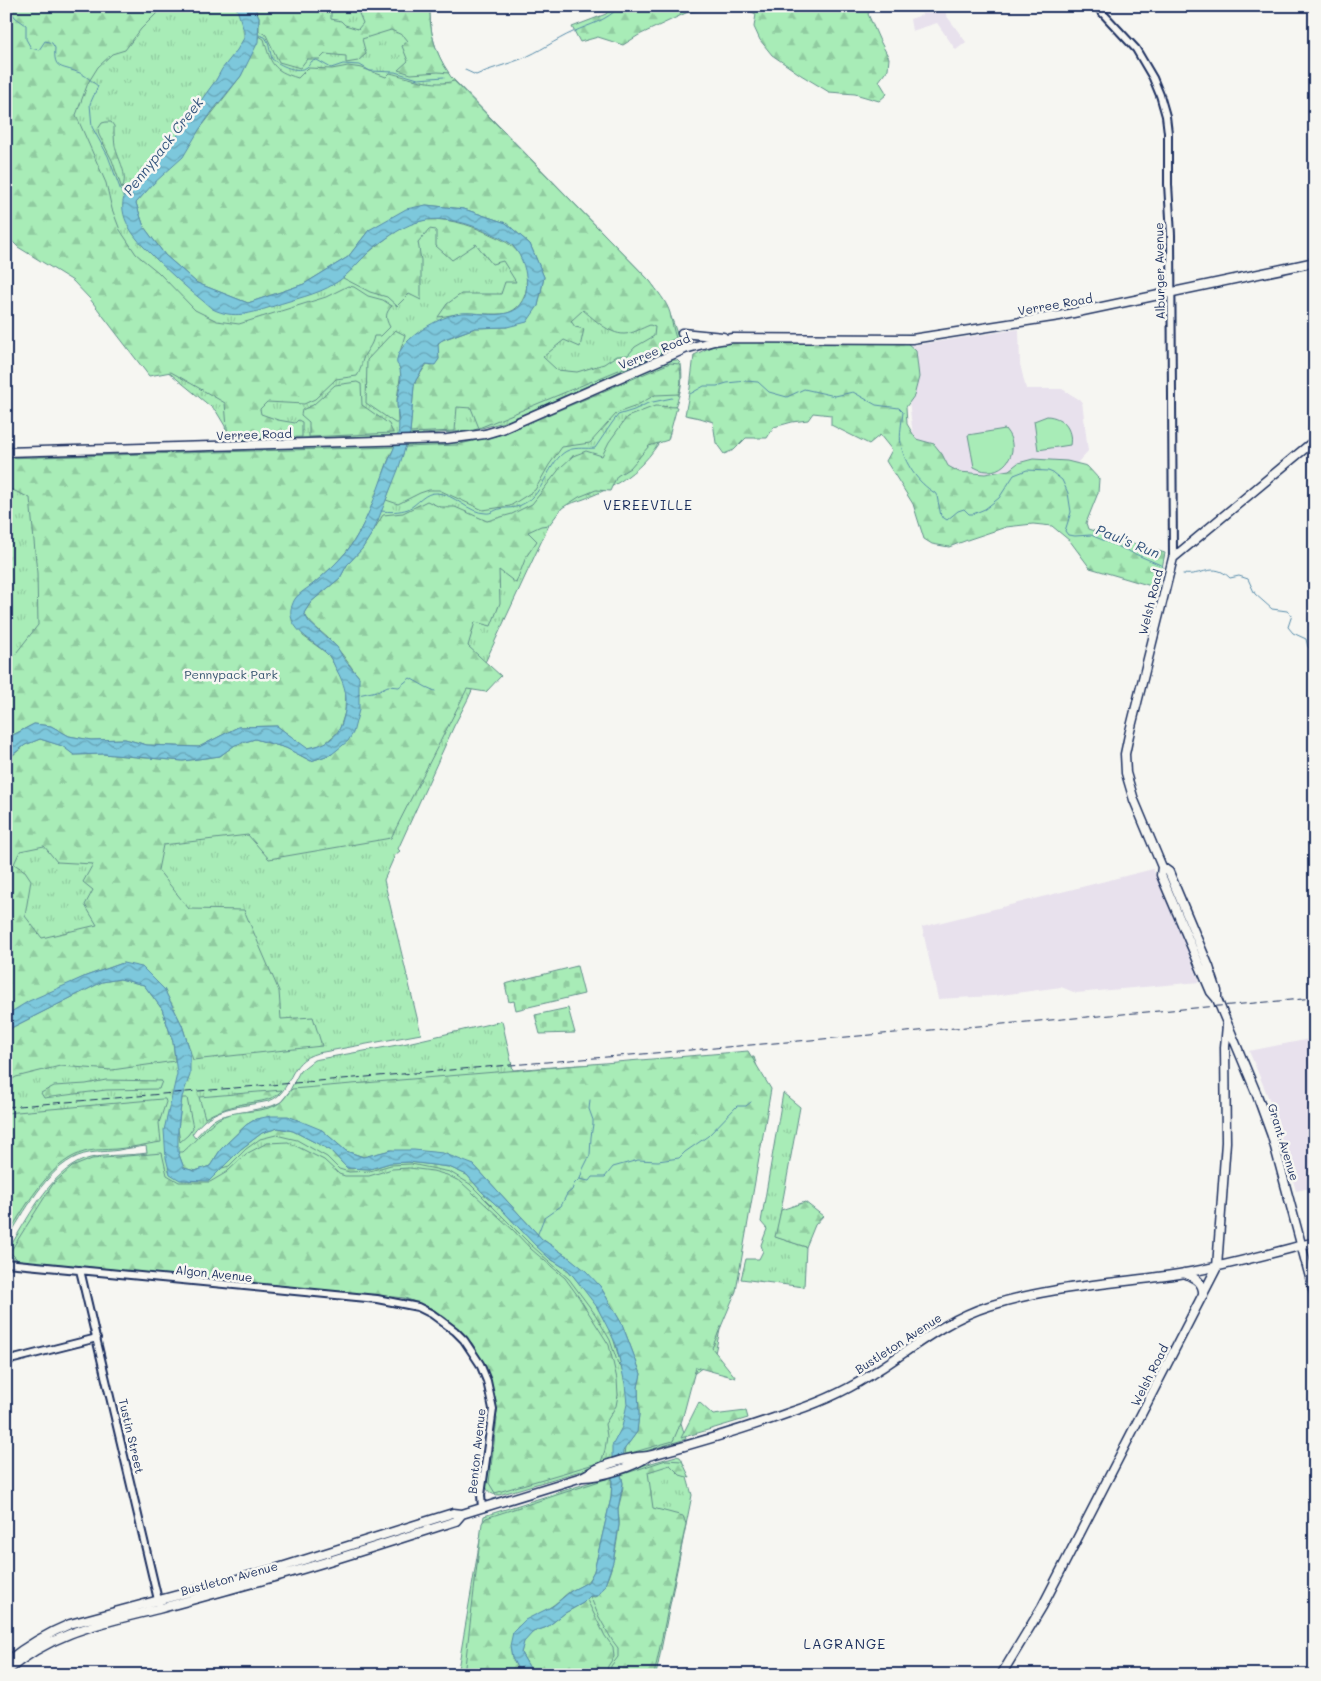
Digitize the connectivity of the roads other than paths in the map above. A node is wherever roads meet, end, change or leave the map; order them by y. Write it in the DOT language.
graph roads {
  1 [pos="1096,6"];
  2 [pos="1315,262"];
  3 [pos="1171,293"];
  4 [pos="682,334"];
  5 [pos="733,338"];
  6 [pos="1315,440"];
  7 [pos="6,452"];
  8 [pos="1173,558"];
  9 [pos="1126,773"];
  10 [pos="1227,1023"];
  11 [pos="1236,1046"];
  12 [pos="1226,1061"];
  13 [pos="1315,1242"];
  14 [pos="1301,1246"];
  15 [pos="6,1263"];
  16 [pos="1217,1267"];
  17 [pos="80,1270"];
  18 [pos="1184,1273"];
  19 [pos="1203,1295"];
  20 [pos="1315,1296"];
  21 [pos="418,1307"];
  22 [pos="97,1338"];
  23 [pos="6,1361"];
  24 [pos="482,1508"];
  25 [pos="462,1514"];
  26 [pos="159,1599"];
  27 [pos="160,1608"];
  28 [pos="17,1658"];
  29 [pos="6,1662"];
  30 [pos="6,1672"];
  31 [pos="1001,1675"];
  1 -- 3 [label="street, Alburger Avenue"];
  2 -- 3 [label="main road, Verree Road"];
  3 -- 5 [label="main road, Verree Road"];
  3 -- 8 [label="street, Alburger Avenue"];
  4 -- 5 [label="main road"];
  5 -- 7 [label="main road, Verree Road"];
  6 -- 8 [label="main road, Welsh Road"];
  8 -- 9 [label="main road, Welsh Road"];
  9 -- 10 [label="main road, Grant Avenue"];
  10 -- 11 [label="main road, Grant Avenue"];
  10 -- 12 [label="main road, Welsh Road"];
  11 -- 12 [label="main road"];
  11 -- 14 [label="main road, Grant Avenue"];
  12 -- 16 [label="main road, Welsh Road"];
  13 -- 14 [label="main road, Bustleton Avenue"];
  14 -- 16 [label="main road, Bustleton Avenue"];
  14 -- 20 [label="main road, Grant Avenue"];
  15 -- 17 [label="street, Algon Avenue"];
  16 -- 18 [label="main road, Bustleton Avenue"];
  16 -- 19 [label="main road, Welsh Road"];
  17 -- 21 [label="street, Algon Avenue"];
  17 -- 22 [label="street, Tustin Street"];
  18 -- 19 [label="main road"];
  18 -- 24 [label="main road, Bustleton Avenue"];
  19 -- 31 [label="main road, Welsh Road"];
  21 -- 24 [label="street, Benton Avenue"];
  22 -- 23 [label="street"];
  22 -- 26 [label="street, Tustin Street"];
  24 -- 25 [label="main road, Bustleton Avenue"];
  25 -- 26 [label="main road, Bustleton Avenue"];
  25 -- 27 [label="main road, Bustleton Avenue"];
  26 -- 27 [label="street, Tustin Street"];
  26 -- 28 [label="main road, Bustleton Avenue"];
  27 -- 28 [label="main road, Bustleton Avenue"];
  28 -- 29 [label="main road, Bustleton Avenue"];
  28 -- 30 [label="main road, Bustleton Avenue"];
}
